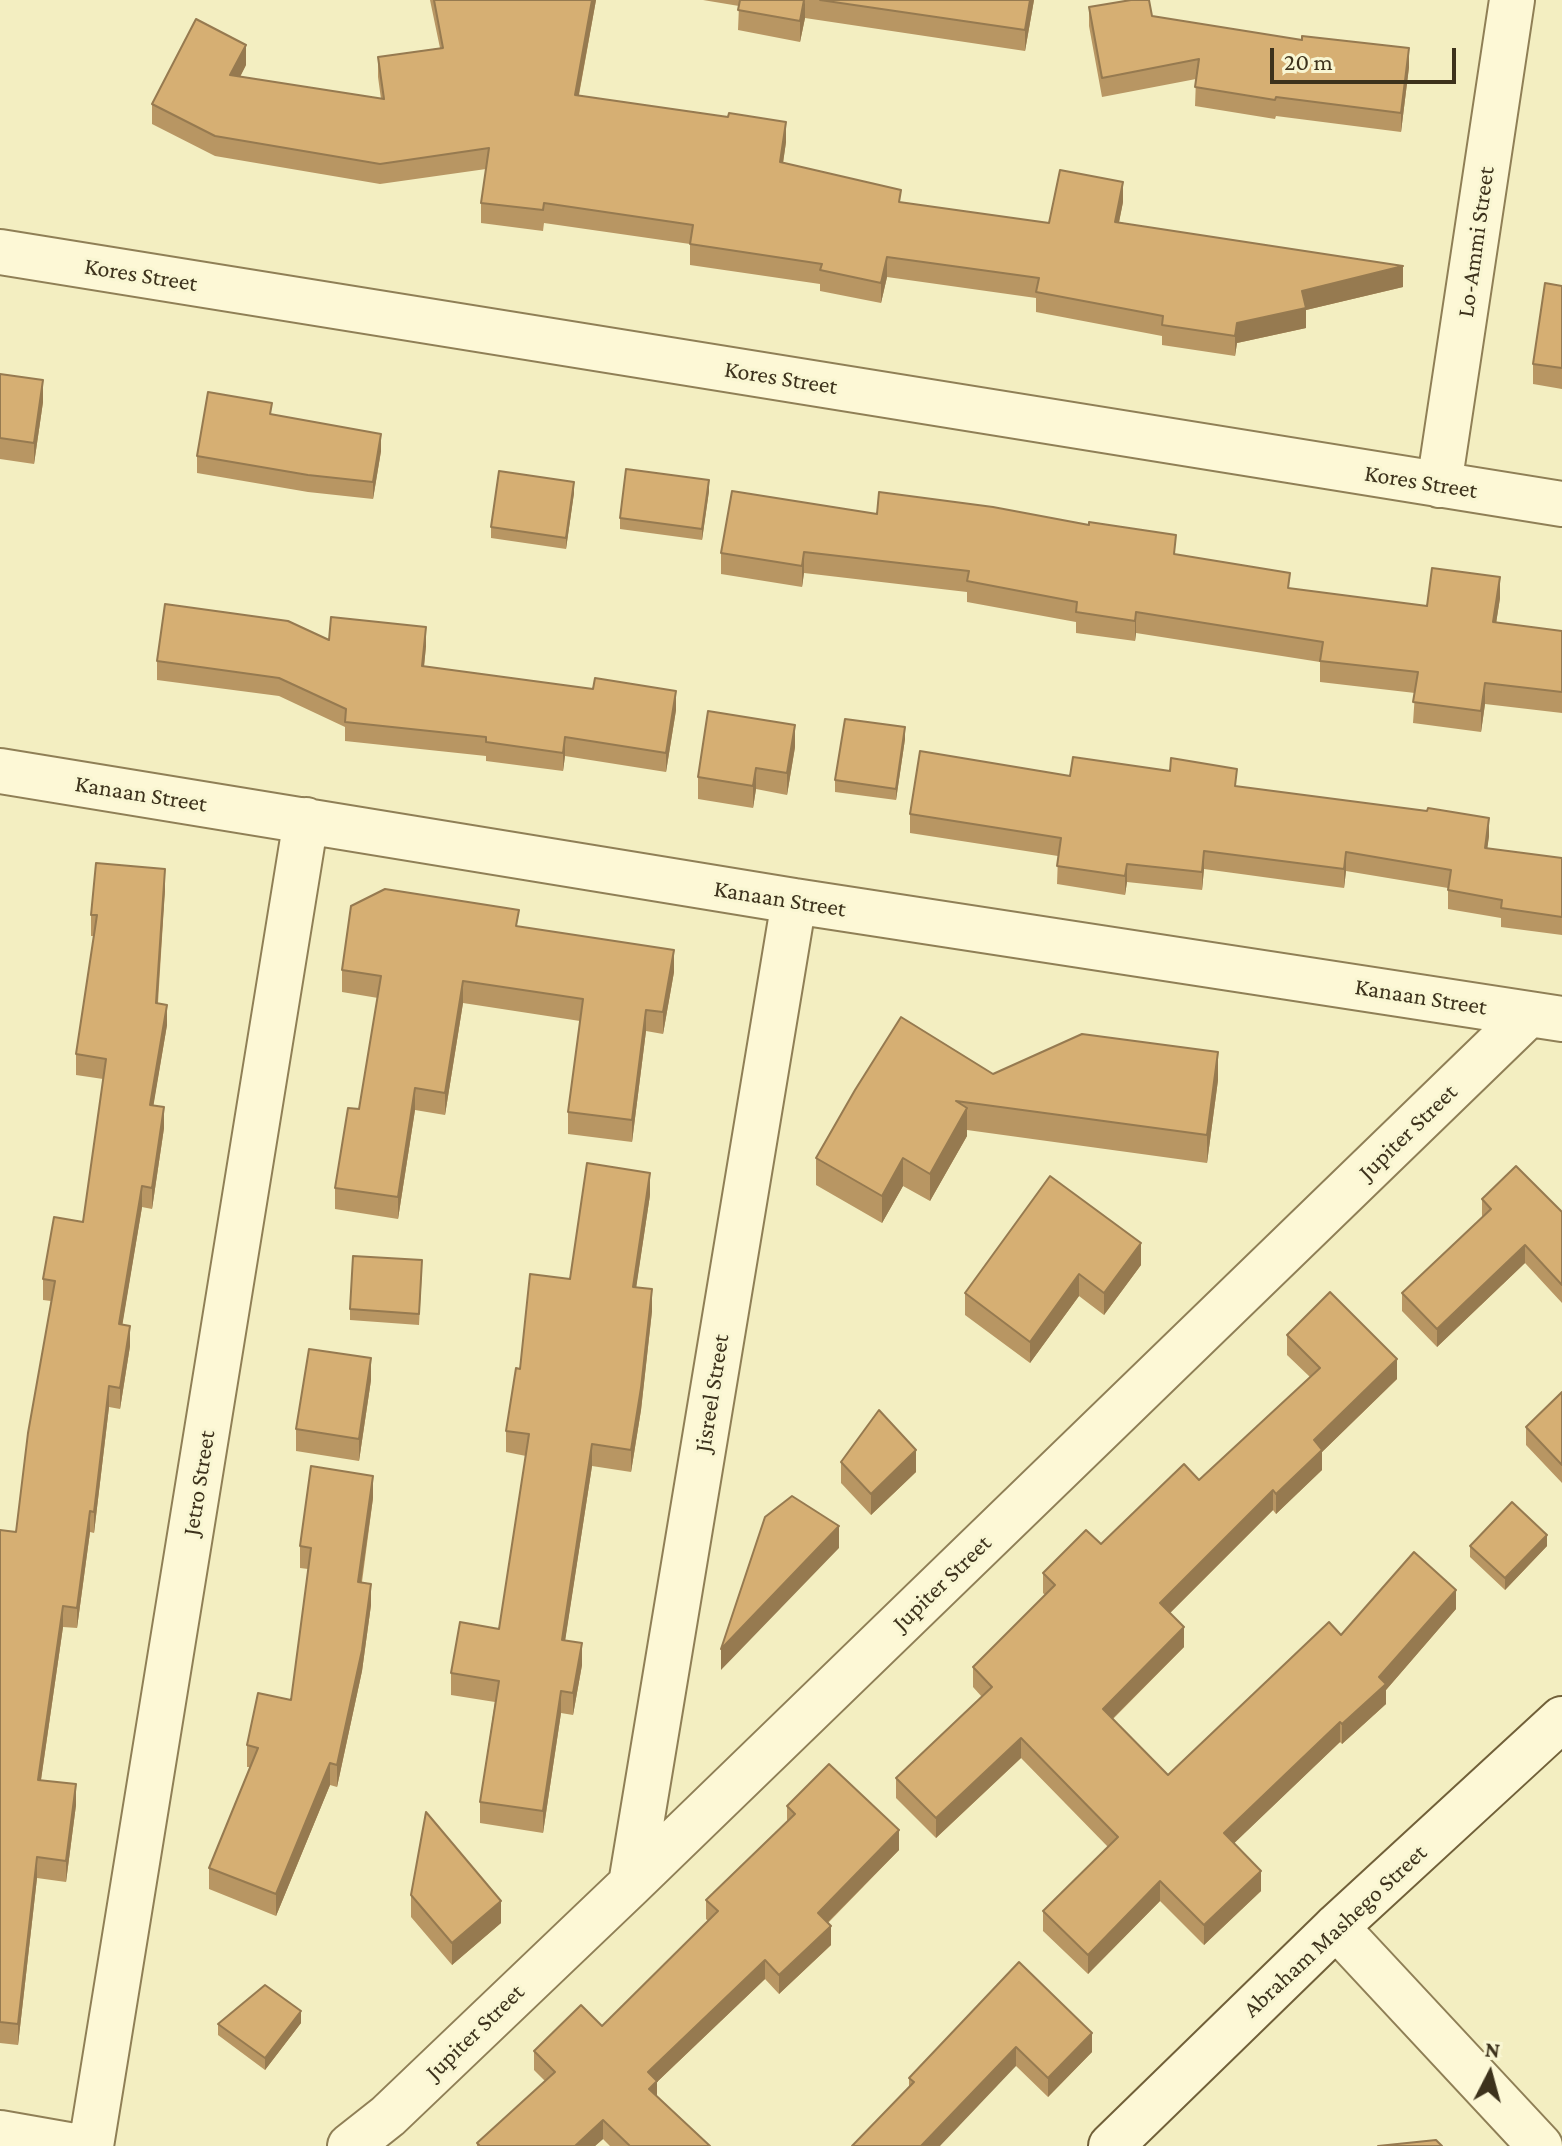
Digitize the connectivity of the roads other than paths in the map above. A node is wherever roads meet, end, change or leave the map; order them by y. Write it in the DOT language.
graph roads {
  1 [pos="1512,0"];
  2 [pos="0,252"];
  3 [pos="1439,485"];
  4 [pos="1562,504"];
  5 [pos="0,771"];
  6 [pos="306,820"];
  7 [pos="794,901"];
  8 [pos="1546,1017"];
  9 [pos="1562,1719"];
  10 [pos="631,1884"];
  11 [pos="1336,1927"];
  12 [pos="0,2133"];
  13 [pos="74,2146"];
  14 [pos="91,2146"];
  15 [pos="350,2146"];
  16 [pos="1111,2146"];
  17 [pos="1540,2146"];
  1 -- 3 [label="street, Lo-Ammi Street"];
  2 -- 3 [label="street, Kores Street"];
  3 -- 4 [label="street, Kores Street"];
  5 -- 6 [label="street, Kanaan Street"];
  6 -- 7 [label="street, Kanaan Street"];
  6 -- 14 [label="street, Jetro Street"];
  7 -- 8 [label="street, Kanaan Street"];
  7 -- 10 [label="street, Jisreel Street"];
  8 -- 10 [label="street, Jupiter Street"];
  9 -- 11 [label="street, Abraham Mashego Street"];
  10 -- 15 [label="street, Jupiter Street"];
  11 -- 16 [label="street, Abraham Mashego Street"];
  11 -- 17 [label="street"];
  12 -- 13 [label="street"];
}
